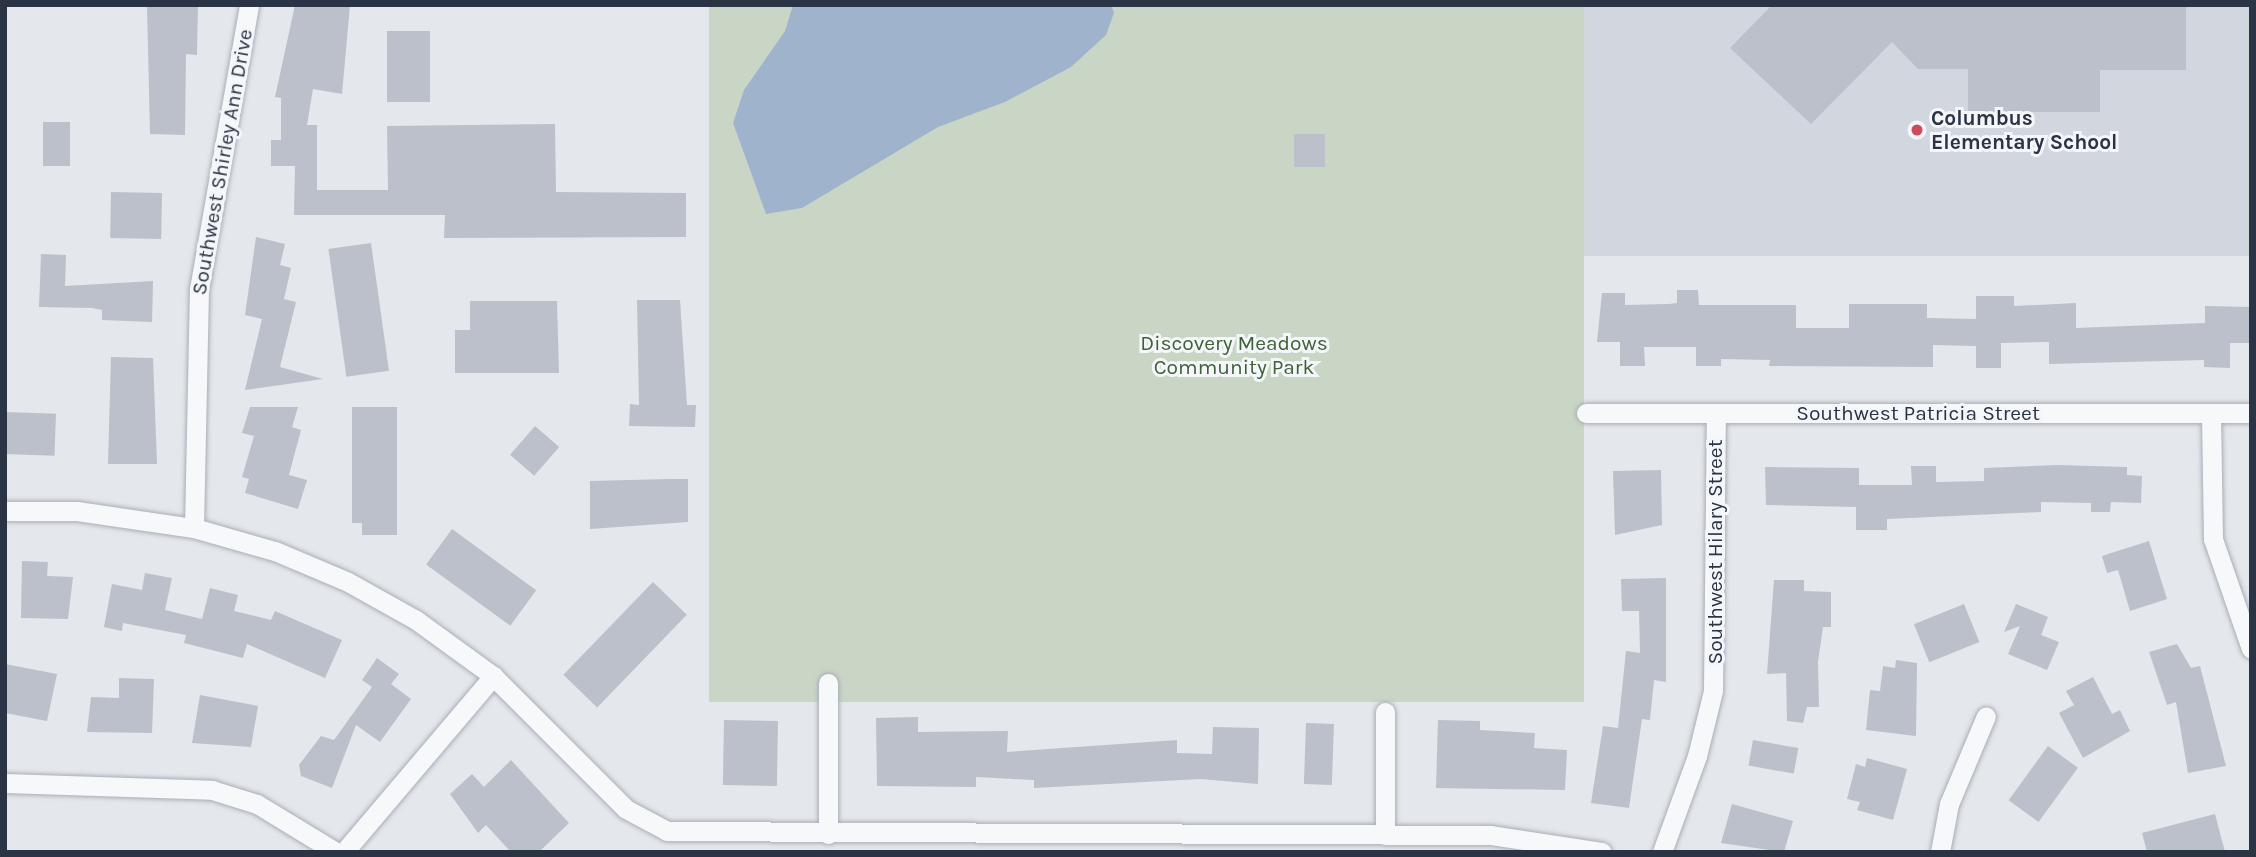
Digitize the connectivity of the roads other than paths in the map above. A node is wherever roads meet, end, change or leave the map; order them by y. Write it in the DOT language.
graph roads {
  1 [pos="249,5"];
  2 [pos="1586,413"];
  3 [pos="1716,413"];
  4 [pos="2211,413"];
  5 [pos="2251,413"];
  6 [pos="5,511"];
  7 [pos="194,528"];
  8 [pos="2251,649"];
  9 [pos="493,676"];
  10 [pos="828,683"];
  11 [pos="1385,712"];
  12 [pos="1986,716"];
  13 [pos="5,783"];
  14 [pos="828,834"];
  15 [pos="1385,835"];
  16 [pos="1104,843"];
  17 [pos="1523,845"];
  18 [pos="336,852"];
  19 [pos="344,852"];
  20 [pos="1602,852"];
  21 [pos="1662,852"];
  22 [pos="1940,852"];
  1 -- 7 [label="street, Southwest Shirley Ann Drive"];
  2 -- 3 [label="street, Southwest Patricia Street"];
  3 -- 4 [label="street, Southwest Patricia Street"];
  3 -- 21 [label="street, Southwest Hilary Street"];
  4 -- 5 [label="street, Southwest Patricia Street"];
  4 -- 8 [label="street"];
  6 -- 7 [label="street"];
  7 -- 9 [label="street"];
  9 -- 14 [label="street"];
  9 -- 19 [label="street"];
  10 -- 14 [label="street"];
  11 -- 15 [label="street"];
  12 -- 22 [label="street"];
  13 -- 18 [label="street"];
  14 -- 16 [label="street"];
  15 -- 16 [label="street"];
  15 -- 17 [label="street"];
  17 -- 20 [label="street"];
}
